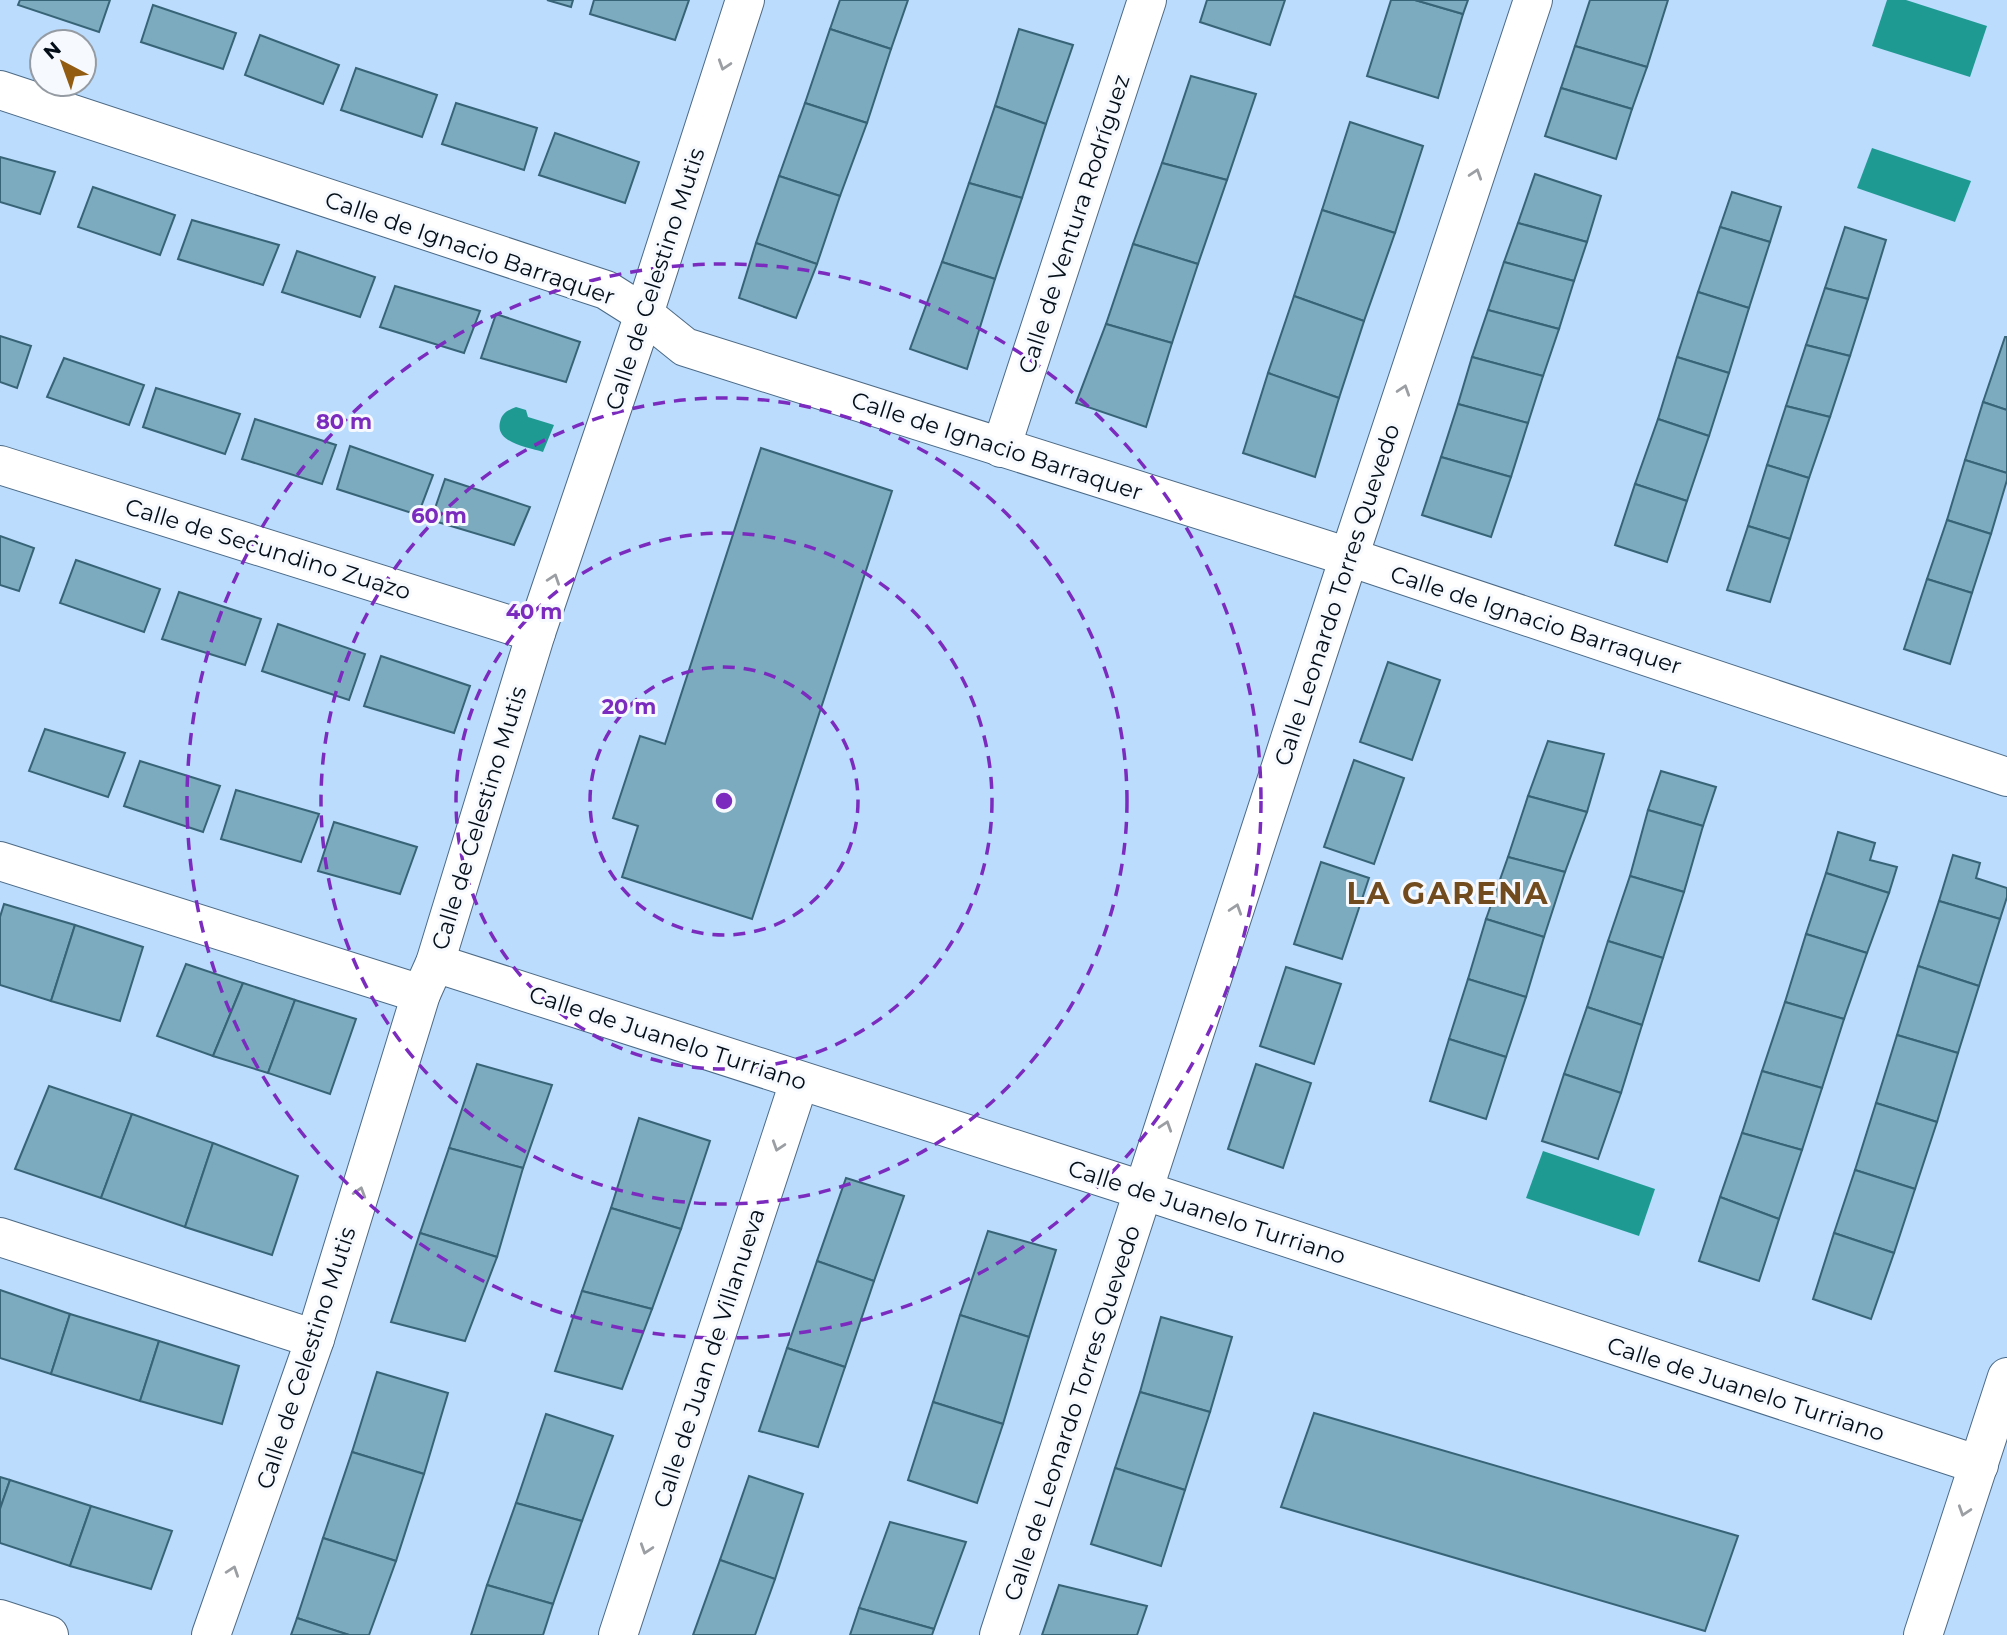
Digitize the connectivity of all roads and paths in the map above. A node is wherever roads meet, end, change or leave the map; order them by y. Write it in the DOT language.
graph roads {
  1 [pos="745,0"];
  2 [pos="1147,0"];
  3 [pos="1533,0"];
  4 [pos="0,90"];
  5 [pos="644,314"];
  6 [pos="1001,448"];
  7 [pos="0,466"];
  8 [pos="1349,557"];
  9 [pos="536,633"];
  10 [pos="2007,777"];
  11 [pos="0,861"];
  12 [pos="428,979"];
  13 [pos="799,1082"];
  14 [pos="1145,1191"];
  15 [pos="0,1237"];
  16 [pos="315,1339"];
  17 [pos="2007,1377"];
  18 [pos="1979,1465"];
  19 [pos="0,1619"];
  20 [pos="50,1635"];
  21 [pos="211,1635"];
  22 [pos="618,1635"];
  23 [pos="999,1635"];
  24 [pos="1923,1635"];
  1 -- 5 [label="street, Calle de Celestino Mutis, one-way"];
  2 -- 6 [label="street, Calle de Ventura Rodríguez"];
  8 -- 3 [label="street, Calle Leonardo Torres Quevedo, one-way"];
  4 -- 5 [label="street, Calle de Ignacio Barraquer"];
  5 -- 6 [label="street, Calle de Ignacio Barraquer"];
  9 -- 5 [label="street, Calle de Celestino Mutis, one-way"];
  6 -- 8 [label="street, Calle de Ignacio Barraquer"];
  7 -- 9 [label="street, Calle de Secundino Zuazo"];
  8 -- 10 [label="street, Calle de Ignacio Barraquer"];
  14 -- 8 [label="street, Calle Leonardo Torres Quevedo, one-way"];
  9 -- 12 [label="street, Calle de Celestino Mutis"];
  11 -- 12 [label="street, Calle de Juanelo Turriano"];
  12 -- 13 [label="street, Calle de Juanelo Turriano"];
  16 -- 12 [label="street, Calle de Celestino Mutis, one-way"];
  13 -- 14 [label="street, Calle de Juanelo Turriano"];
  13 -- 22 [label="street, Calle de Juan de Villanueva, one-way"];
  14 -- 18 [label="street, Calle de Juanelo Turriano"];
  14 -- 23 [label="street, Calle de Leonardo Torres Quevedo"];
  15 -- 16 [label="street"];
  21 -- 16 [label="street, Calle de Celestino Mutis, one-way"];
  17 -- 18 [label="street"];
  18 -- 24 [label="street, one-way"];
  19 -- 20 [label="street"];
}
